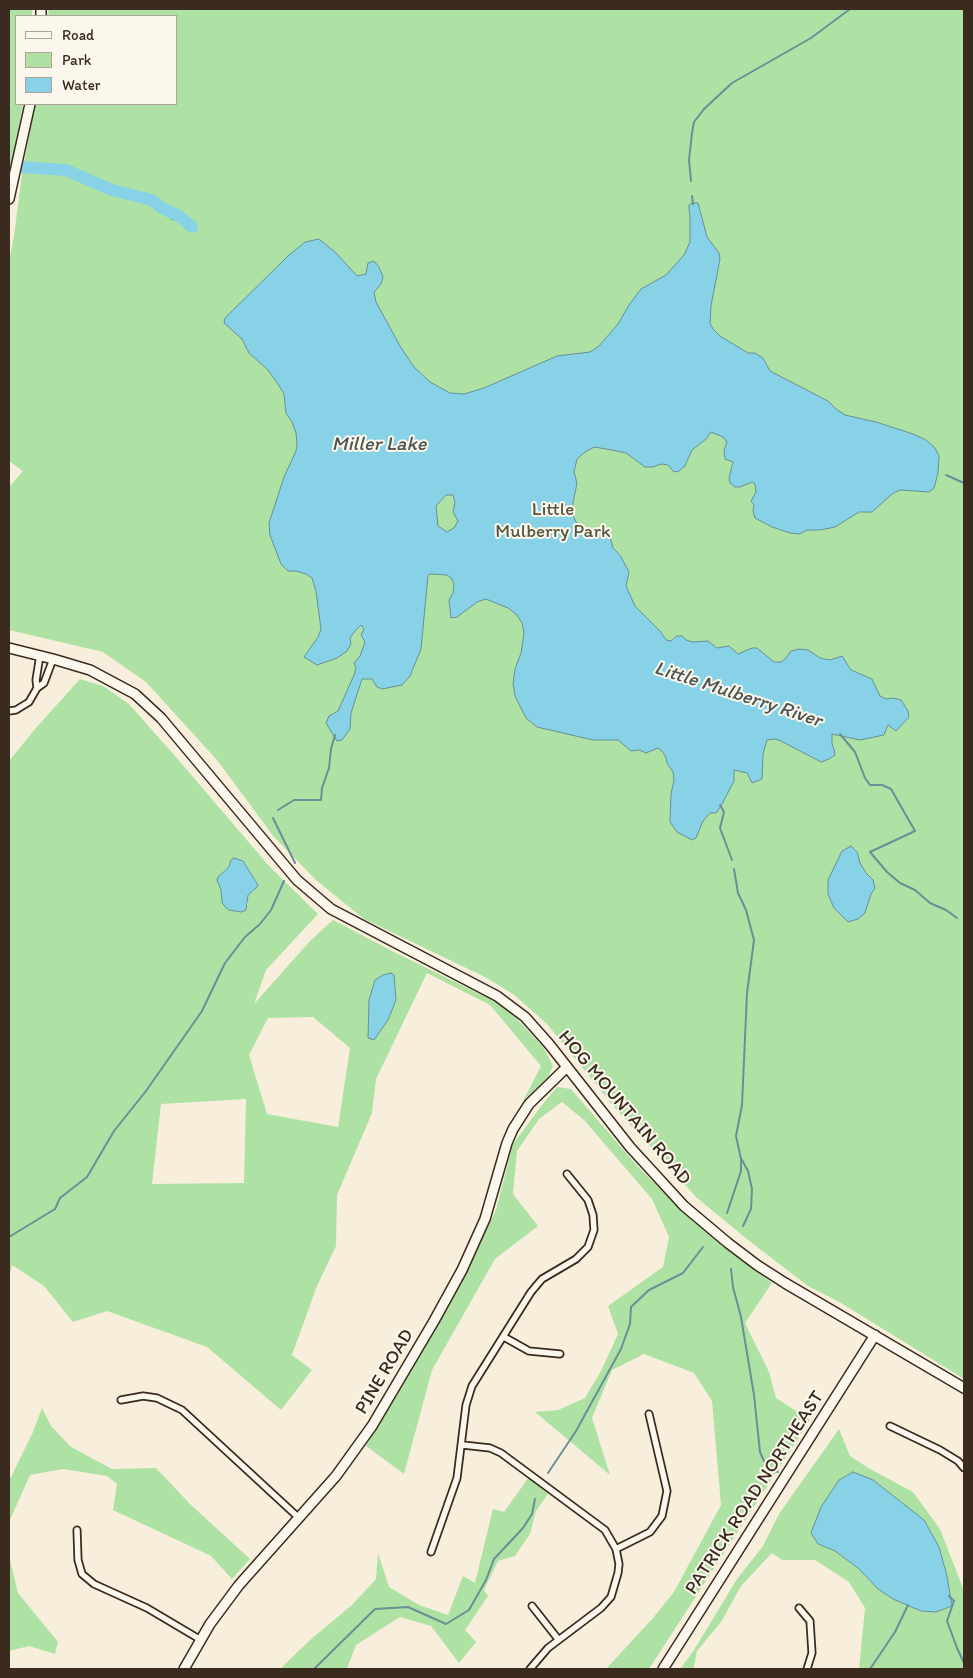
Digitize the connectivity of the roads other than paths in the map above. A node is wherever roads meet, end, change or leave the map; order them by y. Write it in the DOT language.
graph roads {
  1 [pos="30,105"];
  2 [pos="9,199"];
  3 [pos="9,648"];
  4 [pos="40,655"];
  5 [pos="53,659"];
  6 [pos="37,688"];
  7 [pos="9,711"];
  8 [pos="567,1067"];
  9 [pos="567,1174"];
  10 [pos="875,1335"];
  11 [pos="504,1337"];
  12 [pos="560,1354"];
  13 [pos="964,1388"];
  14 [pos="121,1400"];
  15 [pos="650,1414"];
  16 [pos="890,1426"];
  17 [pos="462,1444"];
  18 [pos="964,1468"];
  19 [pos="299,1518"];
  20 [pos="77,1530"];
  21 [pos="616,1549"];
  22 [pos="431,1552"];
  23 [pos="532,1606"];
  24 [pos="799,1608"];
  25 [pos="558,1639"];
  26 [pos="201,1640"];
  27 [pos="184,1669"];
  28 [pos="530,1669"];
  29 [pos="663,1669"];
  30 [pos="807,1669"];
  1 -- 2 [label="street"];
  3 -- 4 [label="street, HOG MOUNTAIN ROAD"];
  4 -- 5 [label="street, HOG MOUNTAIN ROAD"];
  4 -- 6 [label="street"];
  5 -- 6 [label="street"];
  5 -- 8 [label="street, HOG MOUNTAIN ROAD"];
  6 -- 7 [label="street"];
  8 -- 10 [label="street, HOG MOUNTAIN ROAD"];
  8 -- 19 [label="street, PINE ROAD"];
  9 -- 11 [label="street"];
  10 -- 13 [label="street, HOG MOUNTAIN ROAD"];
  10 -- 29 [label="street, PATRICK ROAD NORTHEAST"];
  11 -- 12 [label="street"];
  11 -- 17 [label="street"];
  14 -- 19 [label="street"];
  15 -- 21 [label="street"];
  16 -- 18 [label="street"];
  17 -- 21 [label="street"];
  17 -- 22 [label="street"];
  19 -- 26 [label="street, PINE ROAD"];
  20 -- 26 [label="street"];
  21 -- 25 [label="street"];
  23 -- 25 [label="street"];
  24 -- 30 [label="street"];
  25 -- 28 [label="street"];
  26 -- 27 [label="street, PINE ROAD"];
}
